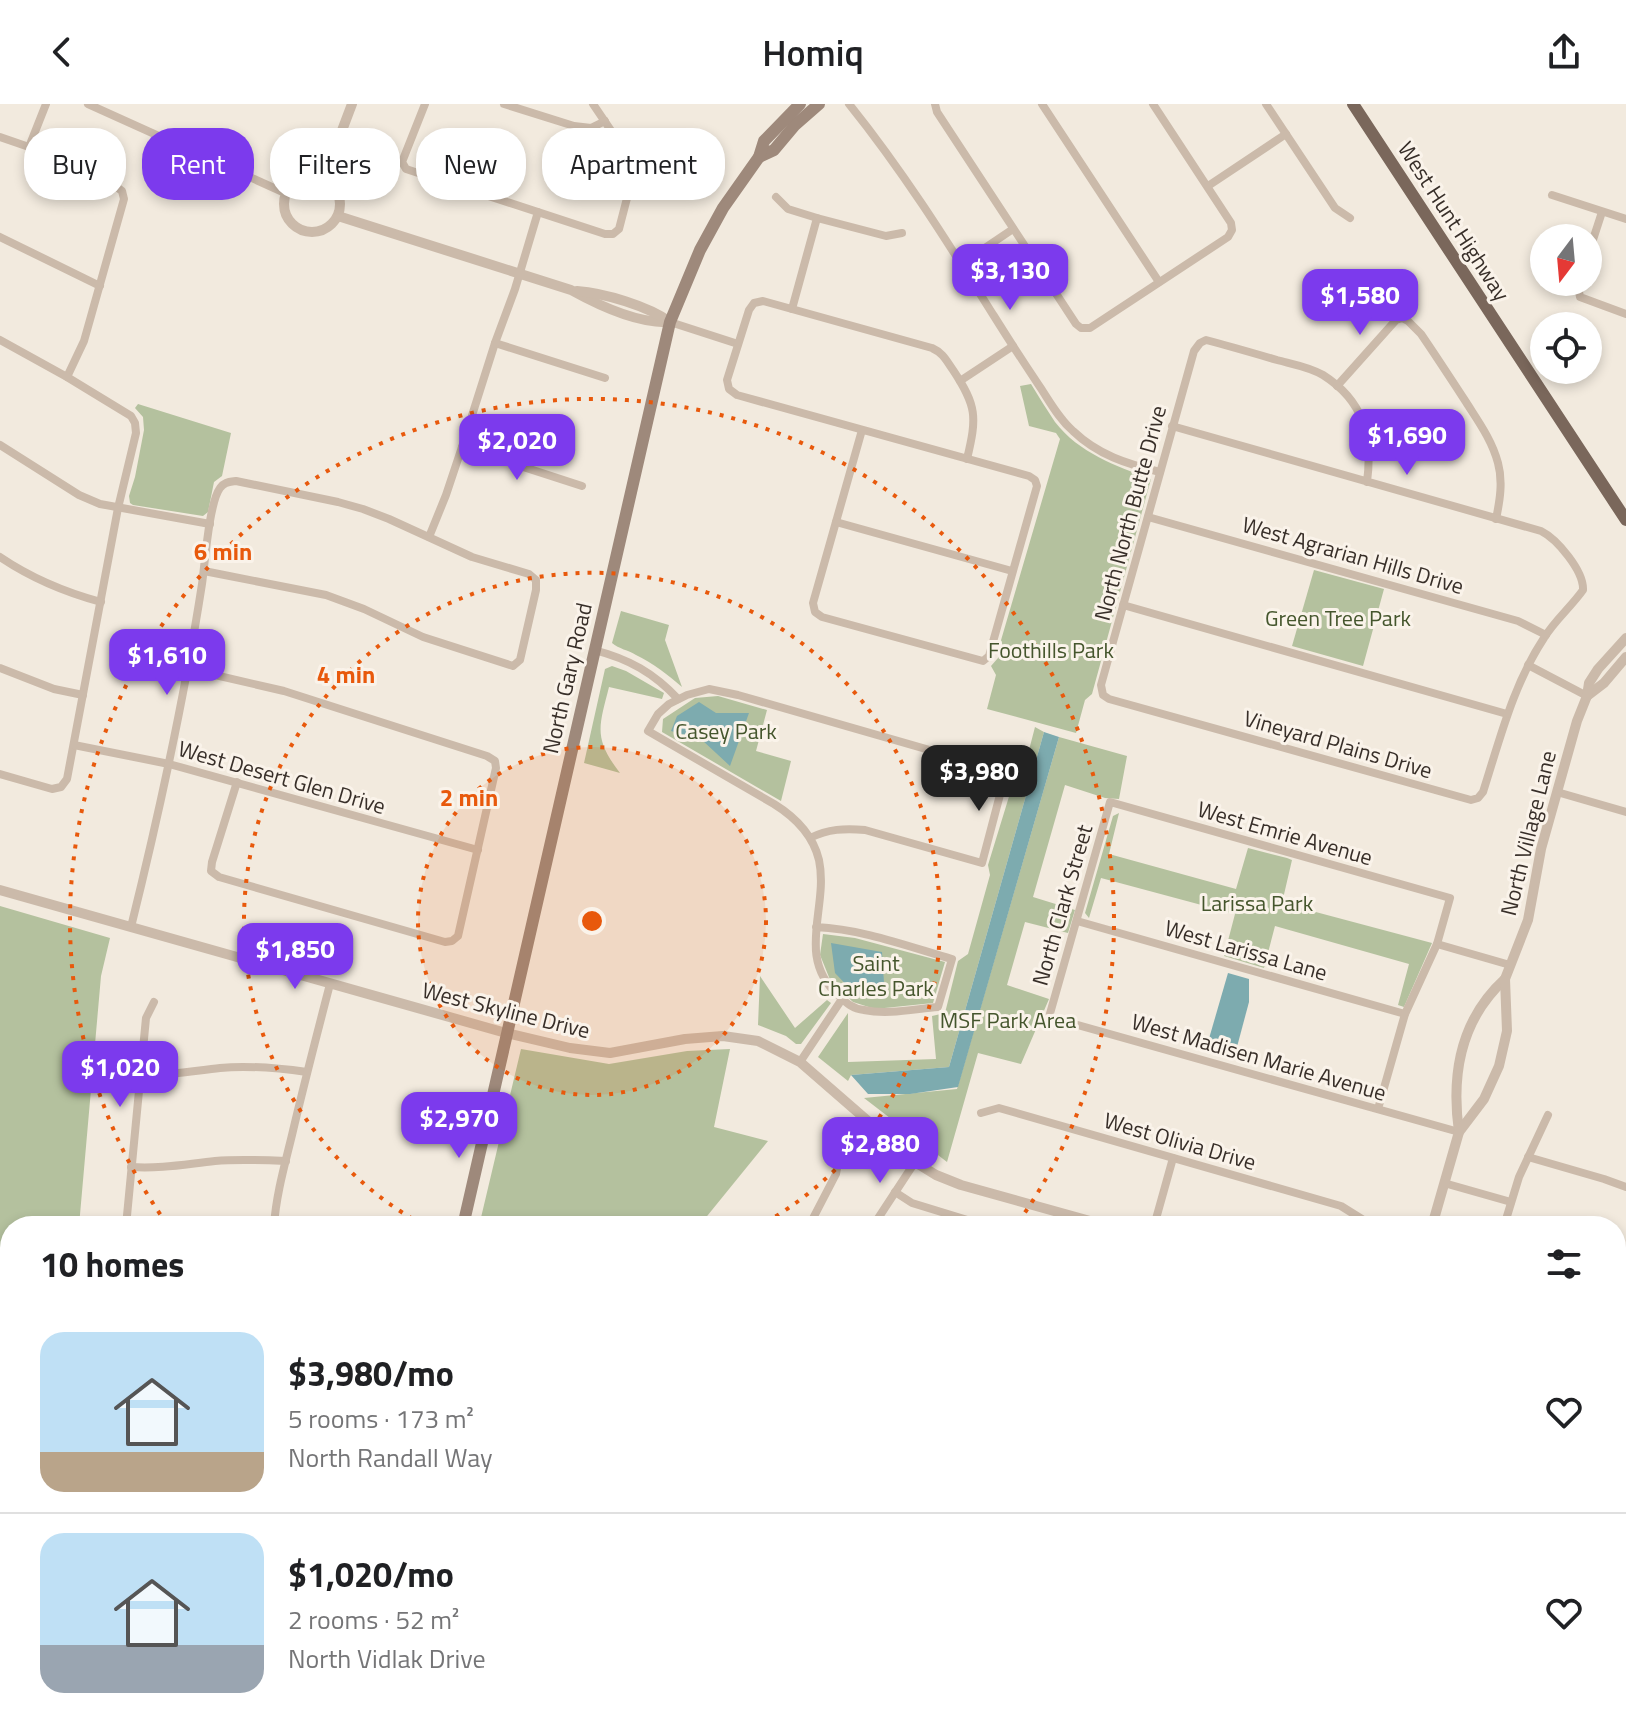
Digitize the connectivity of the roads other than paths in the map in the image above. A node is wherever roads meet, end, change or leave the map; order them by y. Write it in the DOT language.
graph roads {
  1 [pos="46,104"];
  2 [pos="88,104"];
  3 [pos="352,104"];
  4 [pos="425,104"];
  5 [pos="504,104"];
  6 [pos="593,104"];
  7 [pos="800,104"];
  8 [pos="819,104"];
  9 [pos="849,104"];
  10 [pos="935,104"];
  11 [pos="1042,104"];
  12 [pos="1153,104"];
  13 [pos="1266,104"];
  14 [pos="1353,104"];
  15 [pos="605,121"];
  16 [pos="37,128"];
  17 [pos="343,128"];
  18 [pos="1286,134"];
  19 [pos="0,137"];
  20 [pos="24,145"];
  21 [pos="759,157"];
  22 [pos="270,186"];
  23 [pos="1208,186"];
  24 [pos="1552,195"];
  25 [pos="776,197"];
  26 [pos="124,200"];
  27 [pos="284,200"];
  28 [pos="339,200"];
  29 [pos="538,212"];
  30 [pos="1602,212"];
  31 [pos="338,216"];
  32 [pos="817,218"];
  33 [pos="1350,218"];
  34 [pos="1626,219"];
  35 [pos="1598,224"];
  36 [pos="1013,229"];
  37 [pos="902,233"];
  38 [pos="0,237"];
  39 [pos="961,264"];
  40 [pos="519,274"];
  41 [pos="1159,282"];
  42 [pos="100,286"];
  43 [pos="1580,296"];
  44 [pos="792,309"];
  45 [pos="1626,314"];
  46 [pos="670,322"];
  47 [pos="0,340"];
  48 [pos="495,343"];
  49 [pos="738,344"];
  50 [pos="1013,346"];
  51 [pos="67,377"];
  52 [pos="605,378"];
  53 [pos="960,381"];
  54 [pos="1337,386"];
  55 [pos="1172,426"];
  56 [pos="862,430"];
  57 [pos="0,445"];
  58 [pos="462,447"];
  59 [pos="967,459"];
  60 [pos="1160,472"];
  61 [pos="1367,482"];
  62 [pos="582,486"];
  63 [pos="118,508"];
  64 [pos="1148,517"];
  65 [pos="1496,519"];
  66 [pos="1626,520"];
  67 [pos="836,522"];
  68 [pos="210,524"];
  69 [pos="429,537"];
  70 [pos="0,557"];
  71 [pos="204,571"];
  72 [pos="1012,571"];
  73 [pos="101,602"];
  74 [pos="1123,605"];
  75 [pos="1546,635"];
  76 [pos="1626,638"];
  77 [pos="594,650"];
  78 [pos="1626,657"];
  79 [pos="1528,665"];
  80 [pos="0,668"];
  81 [pos="189,669"];
  82 [pos="83,695"];
  83 [pos="1103,695"];
  84 [pos="1587,696"];
  85 [pos="678,699"];
  86 [pos="1507,714"];
  87 [pos="74,745"];
  88 [pos="169,764"];
  89 [pos="0,774"];
  90 [pos="237,782"];
  91 [pos="1557,792"];
  92 [pos="1110,802"];
  93 [pos="1625,808"];
  94 [pos="810,838"];
  95 [pos="478,850"];
  96 [pos="0,890"];
  97 [pos="1077,921"];
  98 [pos="131,927"];
  99 [pos="816,927"];
  100 [pos="1437,944"];
  101 [pos="1510,965"];
  102 [pos="1505,979"];
  103 [pos="330,984"];
  104 [pos="842,999"];
  105 [pos="154,1002"];
  106 [pos="1405,1014"];
  107 [pos="1049,1017"];
  108 [pos="506,1033"];
  109 [pos="800,1062"];
  110 [pos="307,1072"];
  111 [pos="139,1075"];
  112 [pos="1378,1109"];
  113 [pos="981,1113"];
  114 [pos="1548,1115"];
  115 [pos="1459,1132"];
  116 [pos="839,1156"];
  117 [pos="1528,1157"];
  118 [pos="1173,1158"];
  119 [pos="286,1161"];
  120 [pos="915,1162"];
  121 [pos="131,1167"];
  122 [pos="1444,1183"];
  123 [pos="1626,1187"];
  124 [pos="895,1192"];
  125 [pos="1511,1202"];
  126 [pos="127,1216"];
  127 [pos="275,1216"];
  128 [pos="465,1216"];
  129 [pos="814,1216"];
  130 [pos="879,1216"];
  131 [pos="954,1216"];
  132 [pos="1072,1216"];
  133 [pos="1157,1216"];
  134 [pos="1357,1216"];
  135 [pos="1435,1216"];
  136 [pos="1507,1216"];
  1 -- 16 [label="street"];
  2 -- 22 [label="street"];
  3 -- 17 [label="street"];
  4 -- 29 [label="street"];
  5 -- 15 [label="street"];
  6 -- 15 [label="street"];
  7 -- 21 [label="main road, North Gary Road"];
  8 -- 21 [label="main road, North Gary Road"];
  9 -- 39 [label="street"];
  10 -- 36 [label="street"];
  11 -- 41 [label="street"];
  12 -- 23 [label="street"];
  13 -- 18 [label="street"];
  14 -- 66 [label="main road, West Hunt Highway"];
  15 -- 29 [label="street"];
  18 -- 23 [label="street"];
  18 -- 33 [label="street"];
  19 -- 20 [label="street"];
  21 -- 46 [label="main road, North Gary Road"];
  23 -- 41 [label="street"];
  24 -- 30 [label="street"];
  25 -- 32 [label="street"];
  26 -- 42 [label="street"];
  27 -- 31 [label="street"];
  28 -- 31 [label="street"];
  29 -- 40 [label="street"];
  30 -- 34 [label="street"];
  30 -- 35 [label="street"];
  31 -- 40 [label="street"];
  32 -- 37 [label="street"];
  32 -- 44 [label="street"];
  36 -- 39 [label="street"];
  36 -- 41 [label="street"];
  38 -- 42 [label="street"];
  39 -- 50 [label="street"];
  40 -- 46 [label="street"];
  40 -- 48 [label="street"];
  42 -- 51 [label="street"];
  43 -- 45 [label="street"];
  44 -- 49 [label="street"];
  44 -- 53 [label="street"];
  46 -- 49 [label="street"];
  46 -- 77 [label="main road, North Gary Road"];
  47 -- 51 [label="street"];
  48 -- 52 [label="street"];
  48 -- 58 [label="street"];
  49 -- 56 [label="street"];
  50 -- 53 [label="street"];
  50 -- 60 [label="street"];
  51 -- 63 [label="street"];
  53 -- 59 [label="street"];
  54 -- 55 [label="street, North North Butte Drive"];
  54 -- 61 [label="street"];
  54 -- 65 [label="street"];
  55 -- 60 [label="street, North North Butte Drive"];
  55 -- 61 [label="street"];
  56 -- 59 [label="street"];
  56 -- 67 [label="street"];
  57 -- 63 [label="street"];
  58 -- 62 [label="street"];
  58 -- 69 [label="street"];
  59 -- 72 [label="street"];
  60 -- 64 [label="street, North North Butte Drive"];
  61 -- 65 [label="street"];
  63 -- 68 [label="street"];
  63 -- 73 [label="street"];
  64 -- 74 [label="street, North North Butte Drive"];
  64 -- 75 [label="street, West Agrarian Hills Drive"];
  65 -- 75 [label="street, Vineyard Plains Drive"];
  67 -- 72 [label="street"];
  67 -- 72 [label="street"];
  68 -- 69 [label="street"];
  68 -- 71 [label="street"];
  69 -- 71 [label="street"];
  70 -- 73 [label="street"];
  71 -- 81 [label="street"];
  73 -- 82 [label="street"];
  74 -- 83 [label="street, North North Butte Drive"];
  74 -- 86 [label="street"];
  75 -- 79 [label="street, Vineyard Plains Drive"];
  76 -- 84 [label="street, North Village Lane"];
  77 -- 85 [label="street"];
  77 -- 108 [label="main road, North Gary Road"];
  78 -- 84 [label="street, North Village Lane"];
  79 -- 84 [label="street"];
  79 -- 86 [label="street, Vineyard Plains Drive"];
  80 -- 82 [label="street"];
  81 -- 88 [label="street"];
  81 -- 95 [label="street"];
  82 -- 87 [label="street"];
  83 -- 86 [label="street, Vineyard Plains Drive"];
  84 -- 91 [label="street, North Village Lane"];
  85 -- 94 [label="street"];
  85 -- 94 [label="street"];
  87 -- 88 [label="street, West Desert Glen Drive"];
  87 -- 89 [label="street"];
  88 -- 90 [label="street, West Desert Glen Drive"];
  88 -- 98 [label="street"];
  90 -- 95 [label="street, West Desert Glen Drive"];
  90 -- 95 [label="street"];
  91 -- 93 [label="street"];
  91 -- 101 [label="street, North Village Lane"];
  92 -- 97 [label="street, North Clark Street"];
  92 -- 100 [label="street, West Emrie Avenue"];
  94 -- 99 [label="street"];
  96 -- 98 [label="street, West Skyline Drive"];
  97 -- 106 [label="street, West Larissa Lane"];
  97 -- 107 [label="street, North Clark Street"];
  98 -- 103 [label="street, West Skyline Drive"];
  99 -- 104 [label="street"];
  99 -- 104 [label="street"];
  100 -- 101 [label="street"];
  100 -- 106 [label="street"];
  101 -- 102 [label="street, North Village Lane"];
  102 -- 115 [label="street, North Village Lane"];
  102 -- 115 [label="street, North Village Lane"];
  103 -- 108 [label="street, West Skyline Drive"];
  103 -- 110 [label="street"];
  104 -- 109 [label="street"];
  105 -- 111 [label="street"];
  106 -- 112 [label="street"];
  107 -- 112 [label="street, West Madisen Marie Avenue"];
  108 -- 109 [label="street, West Skyline Drive"];
  108 -- 128 [label="main road, North Gary Road"];
  109 -- 120 [label="street, West Skyline Drive"];
  110 -- 111 [label="street"];
  110 -- 119 [label="street"];
  111 -- 121 [label="street"];
  112 -- 115 [label="street, West Madisen Marie Avenue"];
  113 -- 118 [label="street, West Olivia Drive"];
  114 -- 117 [label="street"];
  115 -- 122 [label="street, North Village Lane"];
  116 -- 129 [label="street"];
  117 -- 123 [label="street"];
  117 -- 125 [label="street"];
  118 -- 133 [label="street"];
  118 -- 134 [label="street, West Olivia Drive"];
  119 -- 121 [label="street"];
  119 -- 127 [label="street"];
  120 -- 124 [label="street"];
  120 -- 132 [label="street, West Skyline Drive"];
  121 -- 126 [label="street"];
  122 -- 125 [label="street"];
  122 -- 135 [label="street, North Village Lane"];
  124 -- 130 [label="street"];
  124 -- 131 [label="street"];
  125 -- 136 [label="street"];
}
